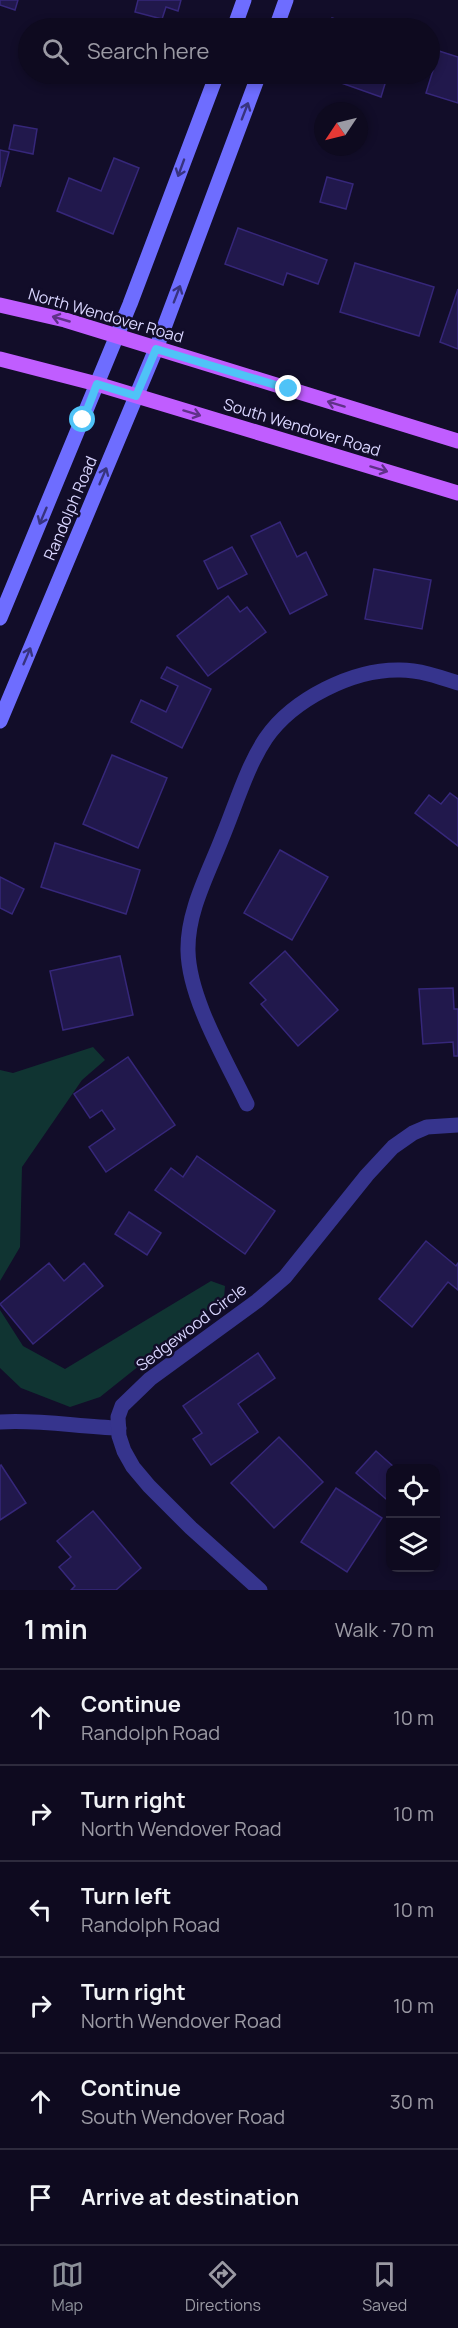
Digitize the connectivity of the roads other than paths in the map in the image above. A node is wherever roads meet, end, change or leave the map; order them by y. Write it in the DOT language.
graph roads {
  1 [pos="244,0"];
  2 [pos="286,0"];
  3 [pos="238,18"];
  4 [pos="280,18"];
  5 [pos="213,84"];
  6 [pos="255,84"];
  7 [pos="0,305"];
  8 [pos="117,336"];
  9 [pos="156,349"];
  10 [pos="0,359"];
  11 [pos="202,363"];
  12 [pos="97,384"];
  13 [pos="136,396"];
  14 [pos="458,441"];
  15 [pos="458,493"];
  16 [pos="0,618"];
  17 [pos="458,682"];
  18 [pos="0,720"];
  19 [pos="247,1104"];
  20 [pos="458,1125"];
  21 [pos="0,1422"];
  22 [pos="119,1428"];
  23 [pos="260,1590"];
  1 -- 3 [label="main road"];
  2 -- 4 [label="main road"];
  5 -- 8 [label="main road, Randolph Road, one-way"];
  9 -- 6 [label="main road, Randolph Road, one-way"];
  8 -- 7 [label="main road, North Wendover Road, one-way"];
  8 -- 9 [label="main road, North Wendover Road"];
  8 -- 12 [label="main road, Randolph Road"];
  9 -- 11 [label="main road, North Wendover Road"];
  9 -- 13 [label="main road, Randolph Road"];
  10 -- 12 [label="main road"];
  14 -- 11 [label="main road, South Wendover Road, one-way"];
  12 -- 13 [label="main road"];
  12 -- 16 [label="main road, Randolph Road, one-way"];
  13 -- 15 [label="main road, South Wendover Road, one-way"];
  18 -- 13 [label="main road, Randolph Road, one-way"];
  17 -- 19 [label="street"];
  20 -- 22 [label="street, Sedgewood Circle"];
  21 -- 22 [label="street"];
  22 -- 23 [label="street"];
}
